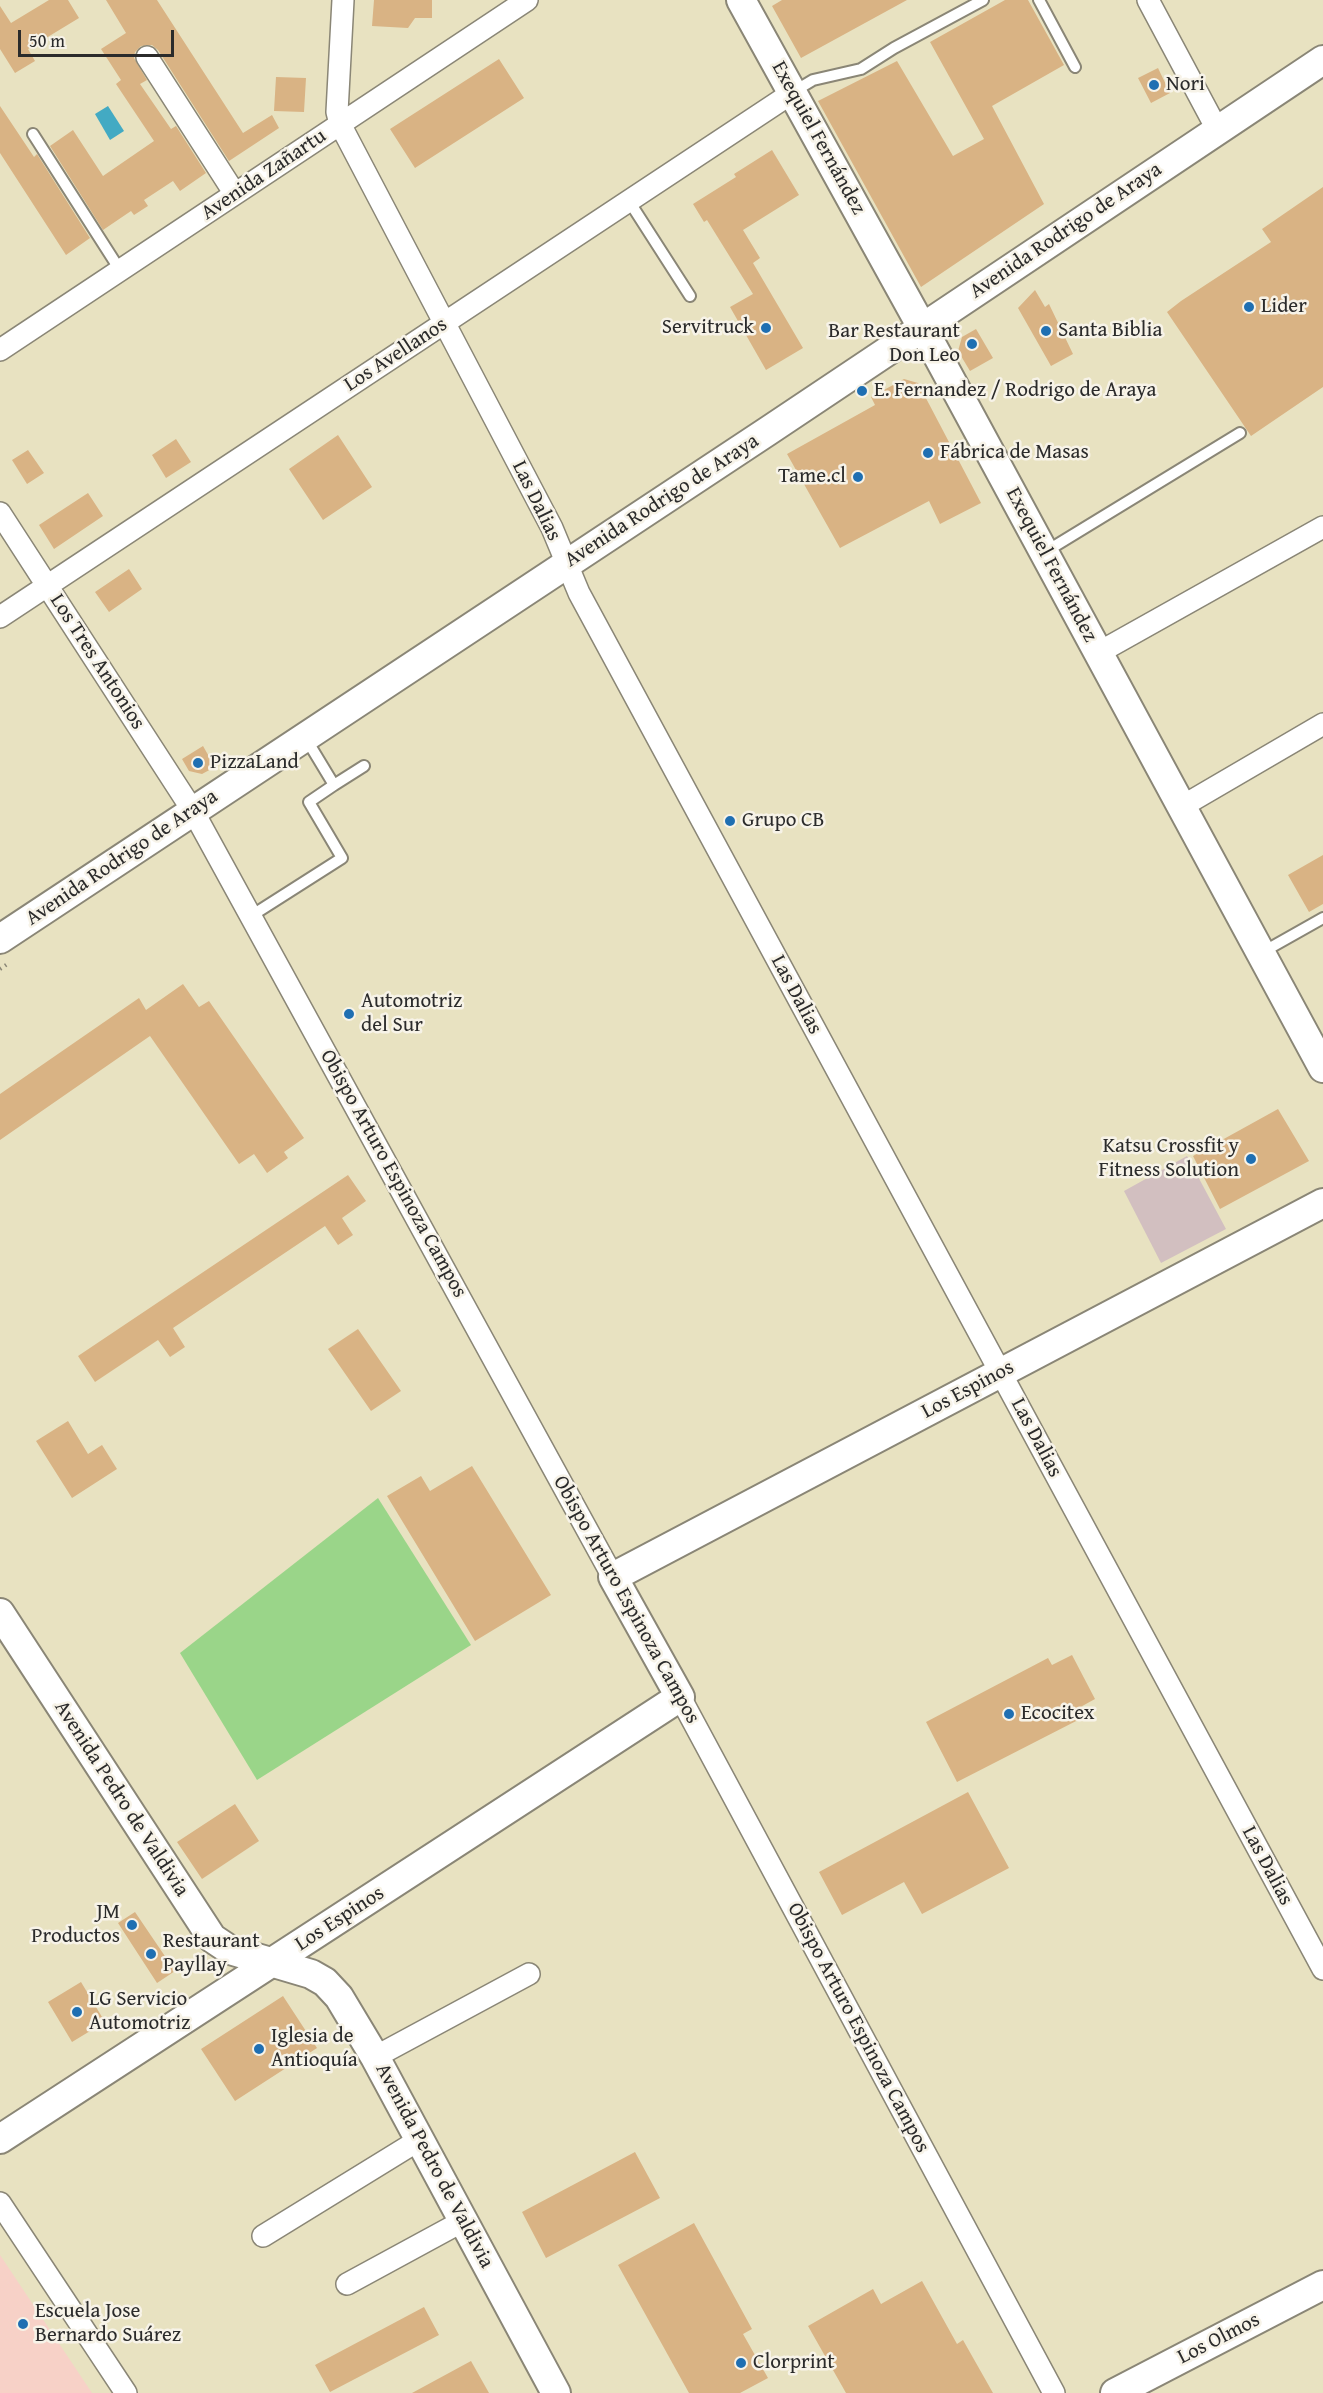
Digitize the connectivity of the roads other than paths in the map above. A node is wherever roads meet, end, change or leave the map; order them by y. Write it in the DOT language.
graph roads {
  1 [pos="343,0"];
  2 [pos="526,0"];
  3 [pos="741,0"];
  4 [pos="983,0"];
  5 [pos="1039,0"];
  6 [pos="1148,0"];
  7 [pos="147,57"];
  8 [pos="1323,60"];
  9 [pos="1075,67"];
  10 [pos="792,93"];
  11 [pos="340,124"];
  12 [pos="1218,131"];
  13 [pos="33,134"];
  14 [pos="235,194"];
  15 [pos="629,201"];
  16 [pos="120,270"];
  17 [pos="690,296"];
  18 [pos="444,323"];
  19 [pos="922,327"];
  20 [pos="0,350"];
  21 [pos="1240,433"];
  22 [pos="0,513"];
  23 [pos="1323,527"];
  24 [pos="1044,552"];
  25 [pos="566,564"];
  26 [pos="47,586"];
  27 [pos="0,617"];
  28 [pos="1098,653"];
  29 [pos="1323,724"];
  30 [pos="304,737"];
  31 [pos="364,766"];
  32 [pos="334,785"];
  33 [pos="1181,807"];
  34 [pos="193,810"];
  35 [pos="251,916"];
  36 [pos="1323,918"];
  37 [pos="0,939"];
  38 [pos="1261,953"];
  39 [pos="1323,1068"];
  40 [pos="1323,1203"];
  41 [pos="1000,1373"];
  42 [pos="613,1577"];
  43 [pos="0,1613"];
  44 [pos="680,1697"];
  45 [pos="275,1962"];
  46 [pos="1323,1969"];
  47 [pos="529,1974"];
  48 [pos="375,2057"];
  49 [pos="0,2139"];
  50 [pos="419,2140"];
  51 [pos="0,2203"];
  52 [pos="463,2221"];
  53 [pos="263,2236"];
  54 [pos="347,2284"];
  55 [pos="1323,2285"];
  56 [pos="126,2393"];
  57 [pos="556,2393"];
  58 [pos="1054,2393"];
  59 [pos="1115,2393"];
  1 -- 11 [label="street, Las Dalias"];
  2 -- 11 [label="street, Avenida Zañartu"];
  3 -- 10 [label="street, Exequiel Fernández"];
  4 -- 10 [label="lane"];
  5 -- 9 [label="lane"];
  6 -- 12 [label="street"];
  7 -- 14 [label="street"];
  8 -- 12 [label="street, Avenida Rodrigo de Araya"];
  10 -- 15 [label="street, Los Avellanos"];
  10 -- 19 [label="street, Exequiel Fernández"];
  11 -- 14 [label="street, Avenida Zañartu"];
  11 -- 18 [label="street, Las Dalias"];
  12 -- 19 [label="street, Avenida Rodrigo de Araya"];
  13 -- 16 [label="lane"];
  14 -- 16 [label="street, Avenida Zañartu"];
  15 -- 17 [label="lane"];
  15 -- 18 [label="street, Los Avellanos"];
  16 -- 20 [label="street, Avenida Zañartu"];
  18 -- 25 [label="street, Las Dalias"];
  18 -- 26 [label="street, Los Avellanos"];
  19 -- 24 [label="street, Exequiel Fernández"];
  19 -- 25 [label="street, Avenida Rodrigo de Araya"];
  21 -- 24 [label="lane"];
  22 -- 26 [label="street, Los Tres Antonios"];
  23 -- 28 [label="street"];
  24 -- 28 [label="street, Exequiel Fernández"];
  25 -- 30 [label="street, Avenida Rodrigo de Araya"];
  25 -- 41 [label="street, Las Dalias"];
  26 -- 27 [label="street, Los Avellanos"];
  26 -- 34 [label="street, Los Tres Antonios"];
  28 -- 33 [label="street, Exequiel Fernández"];
  29 -- 33 [label="street"];
  30 -- 32 [label="lane"];
  30 -- 34 [label="street, Avenida Rodrigo de Araya"];
  31 -- 32 [label="lane"];
  32 -- 35 [label="lane"];
  33 -- 38 [label="street, Exequiel Fernández"];
  34 -- 35 [label="street, Obispo Arturo Espinoza Campos"];
  34 -- 37 [label="street, Avenida Rodrigo de Araya"];
  35 -- 42 [label="street, Obispo Arturo Espinoza Campos"];
  36 -- 38 [label="lane"];
  38 -- 39 [label="street, Exequiel Fernández"];
  40 -- 41 [label="street, Los Espinos"];
  41 -- 42 [label="street, Los Espinos"];
  41 -- 46 [label="street, Las Dalias"];
  42 -- 44 [label="street, Obispo Arturo Espinoza Campos"];
  43 -- 45 [label="street, Avenida Pedro de Valdivia"];
  44 -- 45 [label="street, Los Espinos"];
  44 -- 58 [label="street, Obispo Arturo Espinoza Campos"];
  45 -- 48 [label="street, Avenida Pedro de Valdivia"];
  45 -- 49 [label="street, Los Espinos"];
  47 -- 48 [label="street"];
  48 -- 50 [label="street, Avenida Pedro de Valdivia"];
  50 -- 52 [label="street, Avenida Pedro de Valdivia"];
  50 -- 53 [label="street"];
  51 -- 56 [label="street"];
  52 -- 54 [label="street"];
  52 -- 57 [label="street, Avenida Pedro de Valdivia"];
  55 -- 59 [label="street, Los Olmos"];
}
